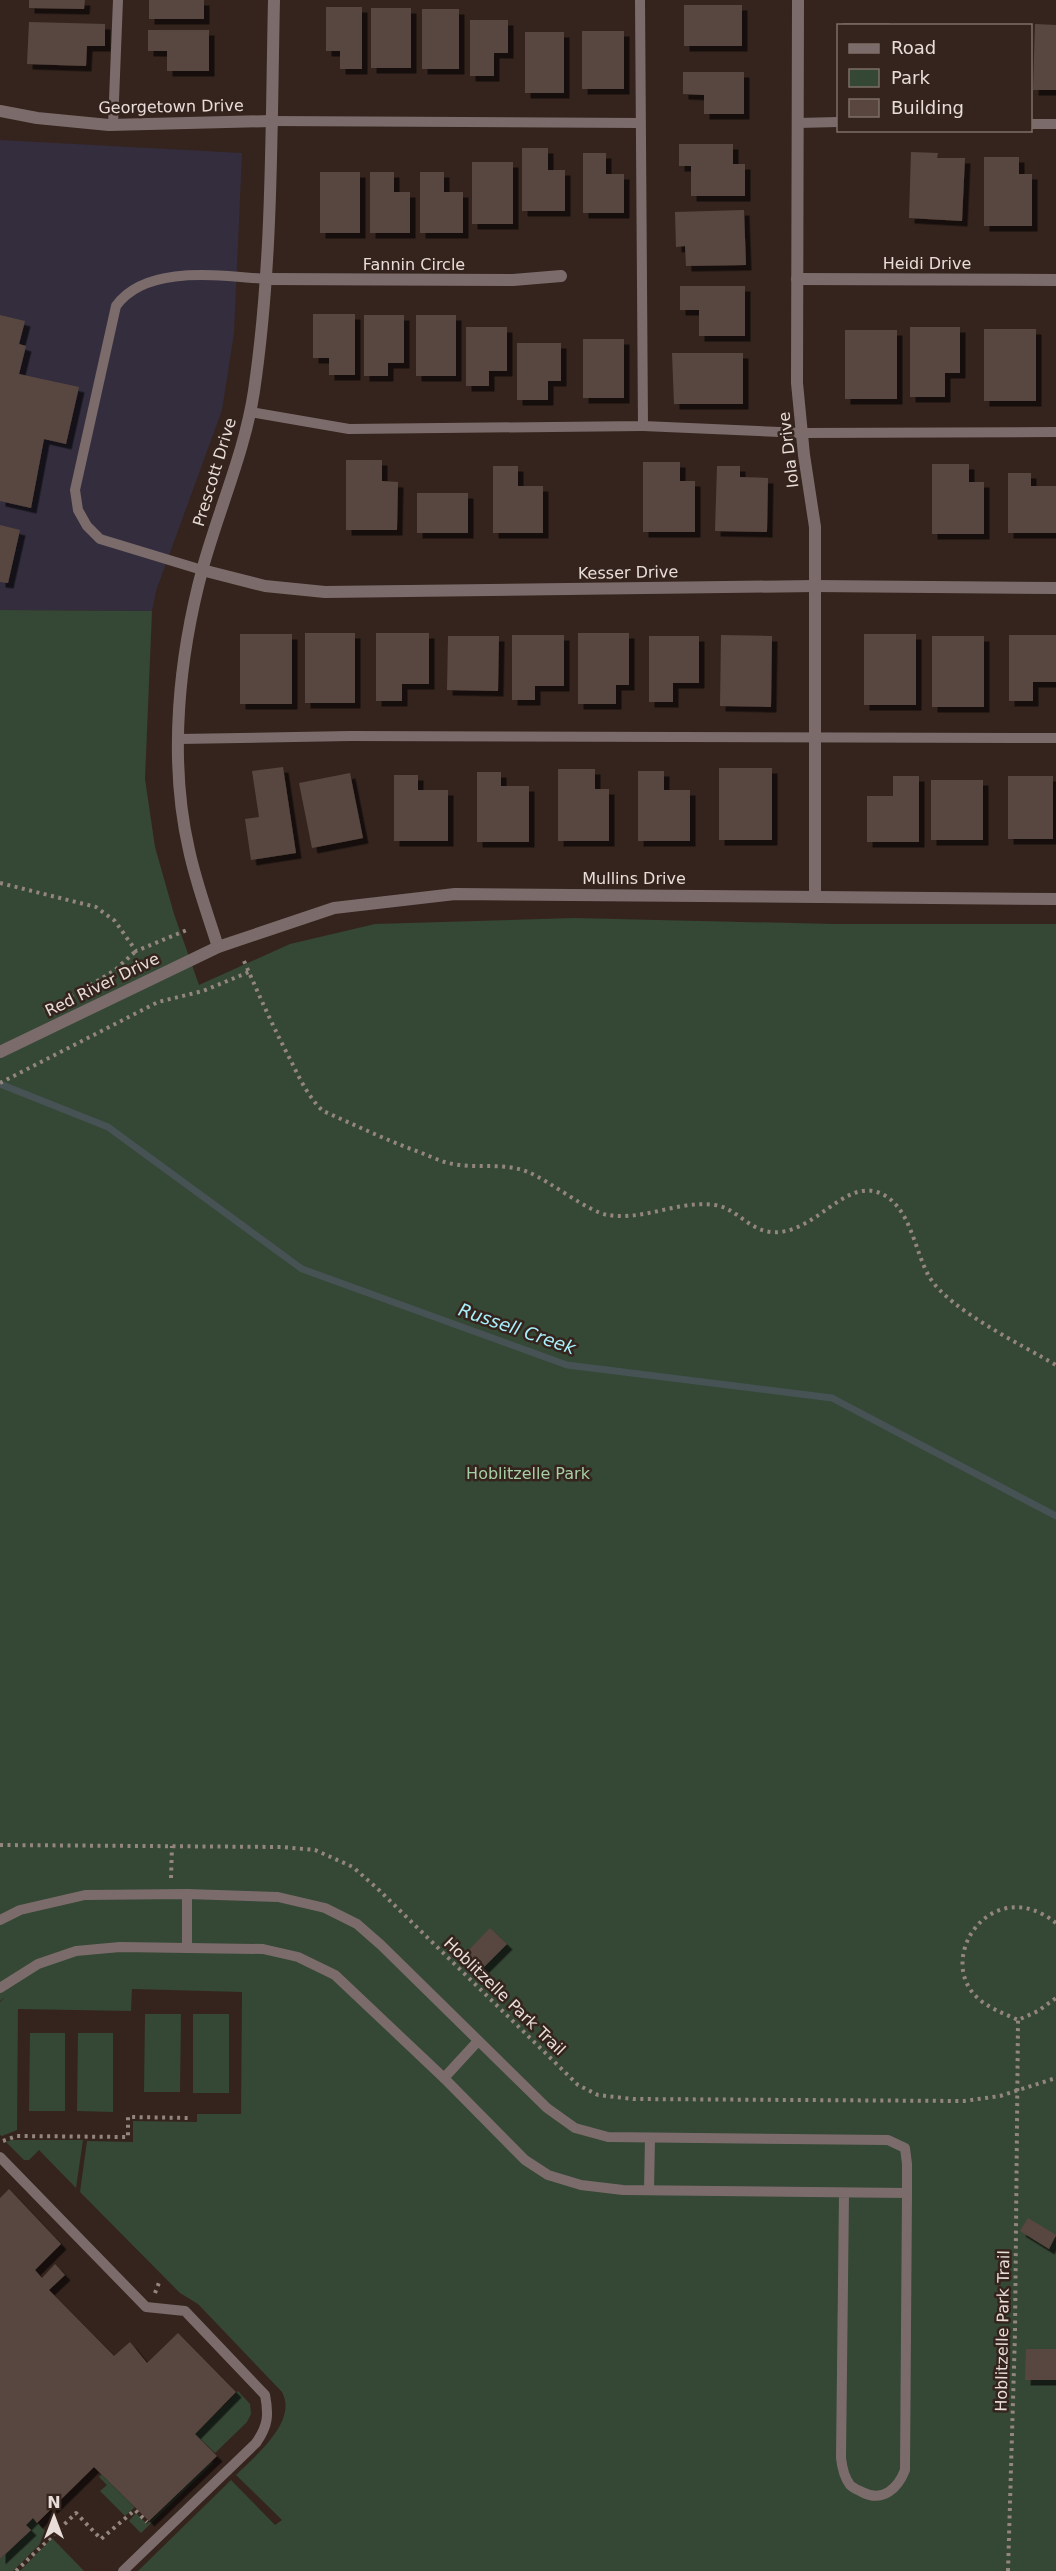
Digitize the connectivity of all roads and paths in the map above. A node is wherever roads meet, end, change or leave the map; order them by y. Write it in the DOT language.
graph roads {
  1 [pos="118,0"];
  2 [pos="274,0"];
  3 [pos="640,0"];
  4 [pos="798,0"];
  5 [pos="0,111"];
  6 [pos="271,120"];
  7 [pos="837,122"];
  8 [pos="640,123"];
  9 [pos="798,123"];
  10 [pos="1032,124"];
  11 [pos="1056,124"];
  12 [pos="112,125"];
  13 [pos="561,276"];
  14 [pos="266,279"];
  15 [pos="797,279"];
  16 [pos="1056,280"];
  17 [pos="250,412"];
  18 [pos="643,426"];
  19 [pos="1056,432"];
  20 [pos="802,433"];
  21 [pos="202,570"];
  22 [pos="815,586"];
  23 [pos="1056,588"];
  24 [pos="1056,738"];
  25 [pos="179,739"];
  26 [pos="815,739"];
  27 [pos="0,883"];
  28 [pos="815,896"];
  29 [pos="1056,899"];
  30 [pos="186,930"];
  31 [pos="218,947"];
  32 [pos="136,951"];
  33 [pos="244,961"];
  34 [pos="249,972"];
  35 [pos="39,1012"];
  36 [pos="0,1052"];
  37 [pos="0,1083"];
  38 [pos="1056,1365"];
  39 [pos="0,1845"];
  40 [pos="172,1846"];
  41 [pos="171,1894"];
  42 [pos="187,1894"];
  43 [pos="0,1920"];
  44 [pos="1056,1923"];
  45 [pos="187,1948"];
  46 [pos="0,1988"];
  47 [pos="1056,1998"];
  48 [pos="1018,2020"];
  49 [pos="478,2041"];
  50 [pos="444,2078"];
  51 [pos="1056,2078"];
  52 [pos="1016,2091"];
  53 [pos="192,2118"];
  54 [pos="650,2138"];
  55 [pos="0,2142"];
  56 [pos="0,2157"];
  57 [pos="649,2190"];
  58 [pos="844,2193"];
  59 [pos="907,2193"];
  60 [pos="147,2522"];
  61 [pos="16,2571"];
  62 [pos="123,2571"];
  63 [pos="1008,2571"];
  1 -- 12 [label="lane"];
  2 -- 6 [label="street, Prescott Drive"];
  3 -- 8 [label="lane"];
  4 -- 9 [label="street, Iola Drive"];
  5 -- 12 [label="street, Georgetown Drive"];
  6 -- 8 [label="lane"];
  6 -- 12 [label="street, Georgetown Drive"];
  6 -- 14 [label="street, Prescott Drive"];
  7 -- 9 [label="lane"];
  8 -- 18 [label="lane"];
  9 -- 15 [label="street, Iola Drive"];
  10 -- 11 [label="lane"];
  13 -- 14 [label="street, Fannin Circle"];
  14 -- 17 [label="street, Prescott Drive"];
  14 -- 21 [label="lane"];
  15 -- 16 [label="street, Heidi Drive"];
  15 -- 20 [label="street, Iola Drive"];
  17 -- 18 [label="lane"];
  17 -- 21 [label="street, Prescott Drive"];
  18 -- 20 [label="lane"];
  19 -- 20 [label="lane"];
  20 -- 22 [label="street, Iola Drive"];
  21 -- 22 [label="street, Kesser Drive"];
  21 -- 25 [label="street, Prescott Drive"];
  22 -- 23 [label="street, Kesser Drive"];
  22 -- 26 [label="street, Iola Drive"];
  24 -- 26 [label="lane"];
  25 -- 26 [label="lane"];
  25 -- 31 [label="street, Prescott Drive"];
  26 -- 28 [label="street, Iola Drive"];
  27 -- 32 [label="path"];
  28 -- 29 [label="street, Mullins Drive"];
  28 -- 31 [label="street, Mullins Drive"];
  30 -- 32 [label="path"];
  31 -- 36 [label="street, Red River Drive"];
  32 -- 35 [label="path"];
  33 -- 34 [label="path"];
  34 -- 37 [label="path"];
  34 -- 38 [label="path"];
  39 -- 40 [label="path, Hoblitzelle Park Trail"];
  40 -- 41 [label="path"];
  40 -- 52 [label="path, Hoblitzelle Park Trail"];
  41 -- 42 [label="lane"];
  41 -- 43 [label="lane"];
  42 -- 45 [label="lane"];
  42 -- 49 [label="lane"];
  44 -- 48 [label="path"];
  45 -- 46 [label="lane"];
  45 -- 50 [label="lane"];
  47 -- 48 [label="path"];
  48 -- 52 [label="path, Hoblitzelle Park Trail"];
  49 -- 50 [label="lane"];
  49 -- 54 [label="lane"];
  50 -- 57 [label="lane"];
  51 -- 52 [label="path, Hoblitzelle Park Trail"];
  52 -- 63 [label="path, Hoblitzelle Park Trail"];
  53 -- 55 [label="path"];
  54 -- 57 [label="lane"];
  54 -- 59 [label="lane"];
  56 -- 62 [label="lane"];
  57 -- 58 [label="lane"];
  58 -- 59 [label="lane"];
  58 -- 59 [label="lane"];
  60 -- 61 [label="path"];
}
